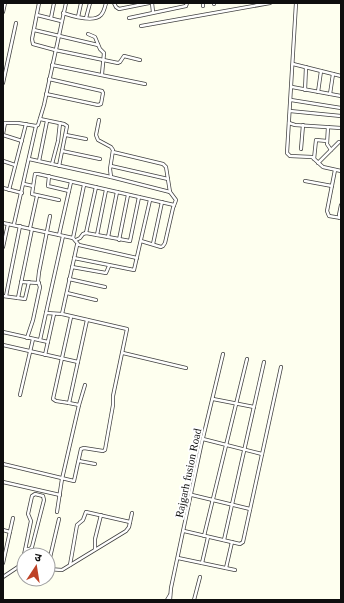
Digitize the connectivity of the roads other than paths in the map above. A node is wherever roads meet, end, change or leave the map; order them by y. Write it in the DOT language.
graph roads {
  1 [pos="5,3"];
  2 [pos="39,3"];
  3 [pos="54,3"];
  4 [pos="66,3"];
  5 [pos="81,3"];
  6 [pos="90,3"];
  7 [pos="106,3"];
  8 [pos="114,3"];
  9 [pos="149,3"];
  10 [pos="152,3"];
  11 [pos="187,3"];
  12 [pos="270,3"];
  13 [pos="296,3"];
  14 [pos="3,12"];
  15 [pos="153,12"];
  16 [pos="63,13"];
  17 [pos="36,15"];
  18 [pos="78,17"];
  19 [pos="50,18"];
  20 [pos="86,18"];
  21 [pos="129,18"];
  22 [pos="62,21"];
  23 [pos="16,24"];
  24 [pos="140,26"];
  25 [pos="34,30"];
  26 [pos="88,34"];
  27 [pos="58,36"];
  28 [pos="98,45"];
  29 [pos="55,50"];
  30 [pos="104,60"];
  31 [pos="140,60"];
  32 [pos="293,64"];
  33 [pos="52,65"];
  34 [pos="306,67"];
  35 [pos="321,71"];
  36 [pos="102,74"];
  37 [pos="333,74"];
  38 [pos="341,76"];
  39 [pos="49,79"];
  40 [pos="3,83"];
  41 [pos="145,84"];
  42 [pos="292,87"];
  43 [pos="305,90"];
  44 [pos="318,92"];
  45 [pos="46,94"];
  46 [pos="330,94"];
  47 [pos="341,96"];
  48 [pos="291,100"];
  49 [pos="341,108"];
  50 [pos="290,112"];
  51 [pos="341,116"];
  52 [pos="40,119"];
  53 [pos="47,120"];
  54 [pos="99,120"];
  55 [pos="4,123"];
  56 [pos="60,123"];
  57 [pos="289,123"];
  58 [pos="26,124"];
  59 [pos="303,125"];
  60 [pos="36,126"];
  61 [pos="328,127"];
  62 [pos="341,128"];
  63 [pos="3,135"];
  64 [pos="66,135"];
  65 [pos="86,139"];
  66 [pos="22,141"];
  67 [pos="327,141"];
  68 [pos="339,142"];
  69 [pos="301,150"];
  70 [pos="331,150"];
  71 [pos="62,151"];
  72 [pos="113,152"];
  73 [pos="29,159"];
  74 [pos="100,159"];
  75 [pos="314,159"];
  76 [pos="3,161"];
  77 [pos="38,161"];
  78 [pos="318,163"];
  79 [pos="52,164"];
  80 [pos="16,165"];
  81 [pos="59,166"];
  82 [pos="110,166"];
  83 [pos="335,170"];
  84 [pos="341,171"];
  85 [pos="49,176"];
  86 [pos="111,177"];
  87 [pos="168,179"];
  88 [pos="305,181"];
  89 [pos="71,182"];
  90 [pos="24,184"];
  91 [pos="84,185"];
  92 [pos="33,186"];
  93 [pos="332,186"];
  94 [pos="96,187"];
  95 [pos="3,188"];
  96 [pos="9,190"];
  97 [pos="106,190"];
  98 [pos="69,191"];
  99 [pos="22,192"];
  100 [pos="117,192"];
  101 [pos="170,192"];
  102 [pos="128,195"];
  103 [pos="37,196"];
  104 [pos="139,197"];
  105 [pos="59,200"];
  106 [pos="150,200"];
  107 [pos="162,202"];
  108 [pos="174,205"];
  109 [pos="341,205"];
  110 [pos="50,216"];
  111 [pos="341,218"];
  112 [pos="3,223"];
  113 [pos="8,224"];
  114 [pos="14,224"];
  115 [pos="20,226"];
  116 [pos="31,228"];
  117 [pos="47,232"];
  118 [pos="86,233"];
  119 [pos="59,235"];
  120 [pos="97,235"];
  121 [pos="63,236"];
  122 [pos="73,238"];
  123 [pos="108,238"];
  124 [pos="76,240"];
  125 [pos="119,240"];
  126 [pos="141,241"];
  127 [pos="77,244"];
  128 [pos="153,244"];
  129 [pos="3,247"];
  130 [pos="74,258"];
  131 [pos="137,258"];
  132 [pos="108,266"];
  133 [pos="72,267"];
  134 [pos="69,279"];
  135 [pos="21,282"];
  136 [pos="29,282"];
  137 [pos="39,283"];
  138 [pos="105,287"];
  139 [pos="66,293"];
  140 [pos="4,296"];
  141 [pos="18,298"];
  142 [pos="96,300"];
  143 [pos="46,313"];
  144 [pos="54,314"];
  145 [pos="62,314"];
  146 [pos="71,317"];
  147 [pos="87,320"];
  148 [pos="3,332"];
  149 [pos="27,338"];
  150 [pos="33,339"];
  151 [pos="40,340"];
  152 [pos="48,342"];
  153 [pos="3,345"];
  154 [pos="30,352"];
  155 [pos="123,353"];
  156 [pos="223,354"];
  157 [pos="46,355"];
  158 [pos="62,358"];
  159 [pos="247,359"];
  160 [pos="78,362"];
  161 [pos="264,362"];
  162 [pos="281,367"];
  163 [pos="186,368"];
  164 [pos="85,385"];
  165 [pos="20,395"];
  166 [pos="213,399"];
  167 [pos="69,403"];
  168 [pos="236,403"];
  169 [pos="79,405"];
  170 [pos="254,407"];
  171 [pos="203,439"];
  172 [pos="226,445"];
  173 [pos="244,449"];
  174 [pos="262,454"];
  175 [pos="79,461"];
  176 [pos="3,464"];
  177 [pos="95,464"];
  178 [pos="62,479"];
  179 [pos="3,482"];
  180 [pos="60,495"];
  181 [pos="192,495"];
  182 [pos="213,500"];
  183 [pos="232,504"];
  184 [pos="250,508"];
  185 [pos="57,512"];
  186 [pos="132,513"];
  187 [pos="101,515"];
  188 [pos="13,518"];
  189 [pos="59,519"];
  190 [pos="130,522"];
  191 [pos="3,530"];
  192 [pos="10,532"];
  193 [pos="184,532"];
  194 [pos="204,536"];
  195 [pos="208,537"];
  196 [pos="224,540"];
  197 [pos="232,542"];
  198 [pos="53,547"];
  199 [pos="25,549"];
  200 [pos="95,549"];
  201 [pos="4,553"];
  202 [pos="178,558"];
  203 [pos="3,563"];
  204 [pos="202,563"];
  205 [pos="69,566"];
  206 [pos="16,568"];
  207 [pos="226,568"];
  208 [pos="56,570"];
  209 [pos="235,570"];
  210 [pos="3,577"];
  211 [pos="200,577"];
  212 [pos="170,595"];
  213 [pos="167,600"];
  214 [pos="170,600"];
  215 [pos="194,600"];
  1 -- 14 [label="street"];
  2 -- 17 [label="street"];
  3 -- 19 [label="street"];
  4 -- 16 [label="street"];
  5 -- 18 [label="street"];
  6 -- 20 [label="street"];
  7 -- 20 [label="street"];
  8 -- 9 [label="street"];
  10 -- 15 [label="street"];
  11 -- 15 [label="street"];
  12 -- 24 [label="street"];
  13 -- 32 [label="street"];
  15 -- 21 [label="street"];
  16 -- 18 [label="street"];
  16 -- 22 [label="street"];
  17 -- 19 [label="street"];
  17 -- 25 [label="street"];
  18 -- 20 [label="street"];
  19 -- 22 [label="street"];
  22 -- 27 [label="street"];
  23 -- 40 [label="street"];
  25 -- 27 [label="street"];
  25 -- 29 [label="street"];
  26 -- 28 [label="street"];
  27 -- 28 [label="street"];
  27 -- 29 [label="street"];
  28 -- 30 [label="street"];
  29 -- 30 [label="street"];
  29 -- 33 [label="street"];
  30 -- 31 [label="street"];
  30 -- 36 [label="street"];
  32 -- 34 [label="street"];
  32 -- 42 [label="street"];
  33 -- 36 [label="street"];
  33 -- 39 [label="street"];
  34 -- 35 [label="street"];
  34 -- 43 [label="street"];
  35 -- 37 [label="street"];
  35 -- 44 [label="street"];
  36 -- 41 [label="street"];
  37 -- 38 [label="street"];
  37 -- 46 [label="street"];
  39 -- 45 [label="street"];
  39 -- 45 [label="street"];
  42 -- 43 [label="street"];
  42 -- 48 [label="street"];
  43 -- 44 [label="street"];
  44 -- 46 [label="street"];
  45 -- 52 [label="street"];
  46 -- 47 [label="street"];
  48 -- 49 [label="street"];
  48 -- 50 [label="street"];
  50 -- 51 [label="street"];
  50 -- 57 [label="street"];
  52 -- 53 [label="street"];
  52 -- 60 [label="street"];
  53 -- 56 [label="street"];
  53 -- 77 [label="street"];
  54 -- 72 [label="street"];
  55 -- 58 [label="street"];
  55 -- 63 [label="street"];
  56 -- 64 [label="street"];
  56 -- 79 [label="street"];
  57 -- 59 [label="street"];
  57 -- 75 [label="street"];
  58 -- 60 [label="street"];
  58 -- 66 [label="street"];
  59 -- 61 [label="street"];
  59 -- 69 [label="street"];
  60 -- 73 [label="street"];
  61 -- 62 [label="street"];
  61 -- 67 [label="street"];
  63 -- 66 [label="street"];
  64 -- 65 [label="street"];
  64 -- 71 [label="street"];
  66 -- 80 [label="street"];
  67 -- 70 [label="street"];
  67 -- 75 [label="street"];
  68 -- 70 [label="street"];
  70 -- 78 [label="street"];
  71 -- 74 [label="street"];
  71 -- 81 [label="street"];
  72 -- 82 [label="street"];
  72 -- 87 [label="street"];
  73 -- 77 [label="street"];
  73 -- 90 [label="street"];
  75 -- 78 [label="street"];
  76 -- 80 [label="street"];
  77 -- 79 [label="street"];
  78 -- 83 [label="street"];
  79 -- 81 [label="street"];
  80 -- 96 [label="street"];
  81 -- 86 [label="street"];
  82 -- 86 [label="street"];
  82 -- 87 [label="street"];
  83 -- 84 [label="street"];
  83 -- 93 [label="street"];
  85 -- 89 [label="street"];
  85 -- 92 [label="street"];
  85 -- 98 [label="street"];
  86 -- 101 [label="street"];
  87 -- 101 [label="street"];
  88 -- 93 [label="street"];
  89 -- 91 [label="street"];
  89 -- 98 [label="street"];
  90 -- 92 [label="street"];
  90 -- 99 [label="street"];
  91 -- 94 [label="street"];
  91 -- 122 [label="street"];
  92 -- 103 [label="street"];
  93 -- 111 [label="street"];
  94 -- 97 [label="street"];
  94 -- 118 [label="street"];
  95 -- 96 [label="street"];
  96 -- 99 [label="street"];
  97 -- 100 [label="street"];
  97 -- 120 [label="street"];
  98 -- 119 [label="street"];
  99 -- 114 [label="street"];
  100 -- 102 [label="street"];
  100 -- 123 [label="street"];
  101 -- 108 [label="street"];
  102 -- 104 [label="street"];
  102 -- 125 [label="street"];
  103 -- 105 [label="street"];
  103 -- 116 [label="street"];
  104 -- 106 [label="street"];
  104 -- 125 [label="street"];
  106 -- 107 [label="street"];
  106 -- 126 [label="street"];
  107 -- 108 [label="street"];
  107 -- 128 [label="street"];
  108 -- 128 [label="street"];
  109 -- 111 [label="street"];
  110 -- 117 [label="street"];
  112 -- 113 [label="street"];
  113 -- 114 [label="street"];
  113 -- 129 [label="street"];
  114 -- 115 [label="street"];
  115 -- 116 [label="street"];
  115 -- 140 [label="street"];
  116 -- 117 [label="street"];
  116 -- 135 [label="street"];
  117 -- 119 [label="street"];
  117 -- 137 [label="street"];
  118 -- 120 [label="street"];
  118 -- 124 [label="street"];
  119 -- 121 [label="street"];
  120 -- 123 [label="street"];
  121 -- 122 [label="street"];
  121 -- 143 [label="street"];
  122 -- 124 [label="street"];
  123 -- 125 [label="street"];
  124 -- 127 [label="street"];
  126 -- 128 [label="street"];
  126 -- 131 [label="street"];
  127 -- 130 [label="street"];
  127 -- 131 [label="street"];
  130 -- 132 [label="street"];
  130 -- 133 [label="street"];
  131 -- 132 [label="street"];
  132 -- 133 [label="street"];
  133 -- 134 [label="street"];
  134 -- 138 [label="street"];
  134 -- 139 [label="street"];
  135 -- 136 [label="street"];
  135 -- 141 [label="street"];
  136 -- 137 [label="street"];
  136 -- 141 [label="street"];
  137 -- 149 [label="street"];
  139 -- 142 [label="street"];
  139 -- 145 [label="street"];
  140 -- 141 [label="street"];
  143 -- 144 [label="street"];
  143 -- 151 [label="street"];
  144 -- 145 [label="street"];
  144 -- 152 [label="street"];
  145 -- 146 [label="street"];
  146 -- 147 [label="street"];
  146 -- 158 [label="street"];
  147 -- 155 [label="street"];
  147 -- 160 [label="street"];
  148 -- 149 [label="street"];
  149 -- 150 [label="street"];
  150 -- 151 [label="street"];
  150 -- 154 [label="street"];
  151 -- 152 [label="street"];
  152 -- 157 [label="street"];
  153 -- 154 [label="street"];
  154 -- 157 [label="street"];
  154 -- 165 [label="street"];
  155 -- 163 [label="street"];
  155 -- 175 [label="street"];
  156 -- 166 [label="street, Rajgarh fusion Road"];
  157 -- 158 [label="street"];
  158 -- 160 [label="street"];
  158 -- 167 [label="street"];
  159 -- 168 [label="street"];
  160 -- 167 [label="street"];
  161 -- 170 [label="street"];
  162 -- 174 [label="street"];
  164 -- 169 [label="street"];
  166 -- 168 [label="street"];
  166 -- 171 [label="street, Rajgarh fusion Road"];
  167 -- 169 [label="street"];
  168 -- 170 [label="street"];
  168 -- 172 [label="street"];
  169 -- 178 [label="street"];
  170 -- 173 [label="street"];
  171 -- 172 [label="street"];
  171 -- 181 [label="street, Rajgarh fusion Road"];
  172 -- 173 [label="street"];
  172 -- 182 [label="street"];
  173 -- 174 [label="street"];
  173 -- 183 [label="street"];
  174 -- 184 [label="street"];
  175 -- 177 [label="street"];
  175 -- 178 [label="street"];
  176 -- 178 [label="street"];
  178 -- 180 [label="street"];
  179 -- 180 [label="street"];
  180 -- 185 [label="street"];
  181 -- 182 [label="street"];
  181 -- 193 [label="street, Rajgarh fusion Road"];
  182 -- 183 [label="street"];
  182 -- 194 [label="street"];
  183 -- 184 [label="street"];
  183 -- 196 [label="street"];
  184 -- 197 [label="street"];
  186 -- 190 [label="street"];
  187 -- 190 [label="street"];
  187 -- 200 [label="street"];
  187 -- 205 [label="street"];
  188 -- 192 [label="street"];
  189 -- 198 [label="street"];
  190 -- 200 [label="street"];
  191 -- 192 [label="street"];
  192 -- 201 [label="street"];
  193 -- 194 [label="street"];
  193 -- 202 [label="street, Rajgarh fusion Road"];
  194 -- 195 [label="street"];
  195 -- 196 [label="street"];
  195 -- 204 [label="street"];
  196 -- 197 [label="street"];
  197 -- 207 [label="street"];
  199 -- 199 [label="street"];
  200 -- 205 [label="street"];
  201 -- 203 [label="street"];
  202 -- 204 [label="street"];
  202 -- 212 [label="street, Rajgarh fusion Road"];
  204 -- 207 [label="street"];
  205 -- 208 [label="street"];
  206 -- 210 [label="street"];
  207 -- 209 [label="street"];
  211 -- 215 [label="street"];
  212 -- 213 [label="street, Rajgarh fusion Road"];
  212 -- 214 [label="street, Rajgarh fusion Road"];
}
